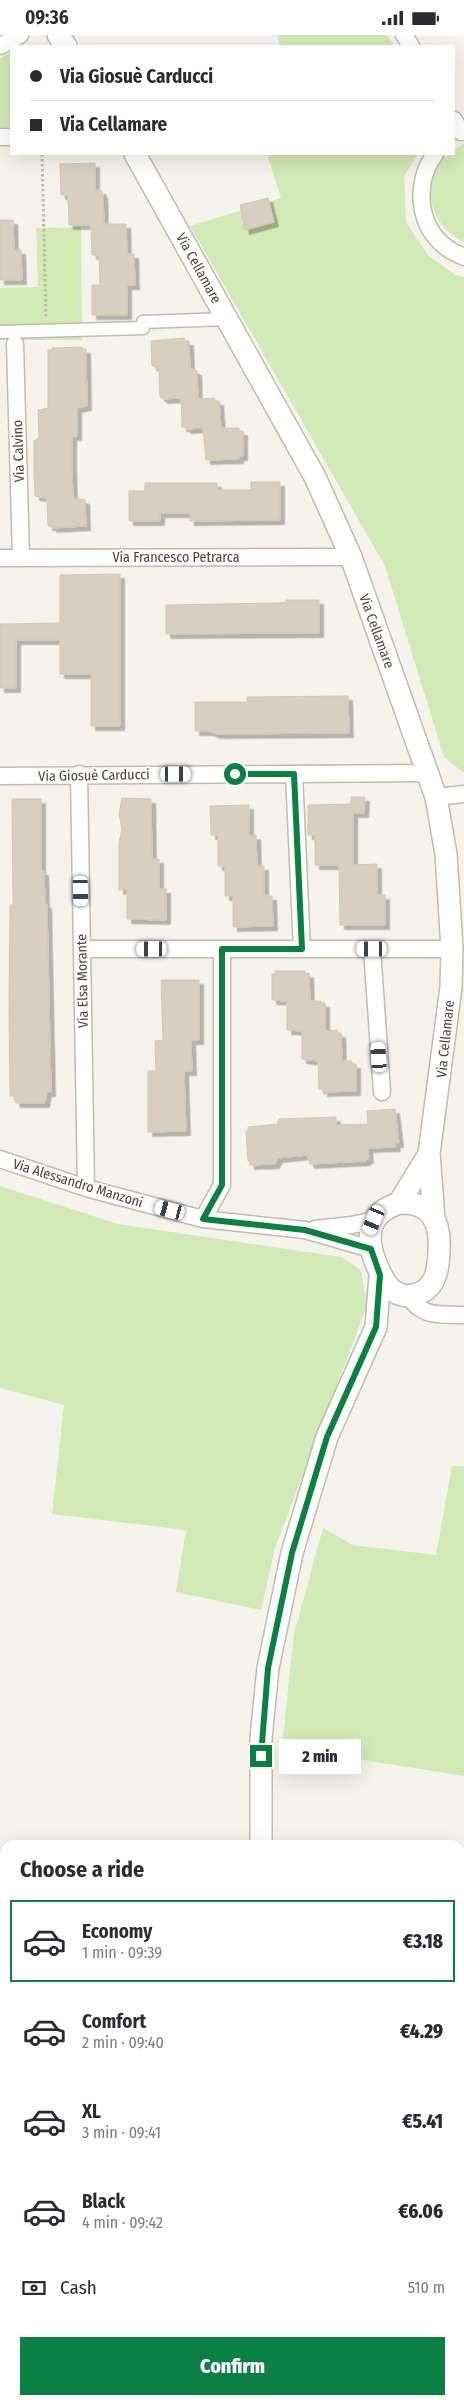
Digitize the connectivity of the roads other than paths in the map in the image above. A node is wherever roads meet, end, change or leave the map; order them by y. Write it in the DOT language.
graph roads {
  1 [pos="20,35"];
  2 [pos="0,47"];
  3 [pos="136,155"];
  4 [pos="434,155"];
  5 [pos="464,257"];
  6 [pos="227,319"];
  7 [pos="0,332"];
  8 [pos="15,344"];
  9 [pos="21,557"];
  10 [pos="351,557"];
  11 [pos="0,558"];
  12 [pos="428,773"];
  13 [pos="294,774"];
  14 [pos="79,775"];
  15 [pos="0,776"];
  16 [pos="464,794"];
  17 [pos="436,797"];
  18 [pos="82,949"];
  19 [pos="222,949"];
  20 [pos="302,949"];
  21 [pos="372,949"];
  22 [pos="452,949"];
  23 [pos="382,1093"];
  24 [pos="429,1155"];
  25 [pos="0,1159"];
  26 [pos="86,1188"];
  27 [pos="399,1203"];
  28 [pos="434,1218"];
  29 [pos="203,1219"];
  30 [pos="374,1220"];
  31 [pos="305,1230"];
  32 [pos="371,1249"];
  33 [pos="380,1275"];
  34 [pos="419,1292"];
  35 [pos="457,1315"];
  36 [pos="376,1327"];
  37 [pos="261,1840"];
  1 -- 2 [label="street"];
  3 -- 6 [label="street, Via Cellamare"];
  4 -- 5 [label="street"];
  6 -- 7 [label="street"];
  6 -- 10 [label="street, Via Cellamare"];
  8 -- 9 [label="street, Via Calvino"];
  9 -- 10 [label="street, Via Francesco Petrarca"];
  9 -- 11 [label="street, Via Francesco Petrarca"];
  10 -- 12 [label="street, Via Cellamare"];
  12 -- 13 [label="street, Via Giosuè Carducci"];
  12 -- 17 [label="street, Via Cellamare"];
  13 -- 14 [label="street, Via Giosuè Carducci"];
  13 -- 20 [label="street"];
  14 -- 15 [label="street, Via Giosuè Carducci"];
  14 -- 18 [label="street, Via Elsa Morante"];
  16 -- 17 [label="street"];
  17 -- 22 [label="street, Via Cellamare"];
  18 -- 19 [label="street"];
  18 -- 26 [label="street, Via Elsa Morante"];
  19 -- 20 [label="street"];
  19 -- 29 [label="street"];
  20 -- 21 [label="street"];
  21 -- 22 [label="street"];
  21 -- 23 [label="street"];
  22 -- 24 [label="street, Via Cellamare"];
  24 -- 27 [label="street, Via Cellamare"];
  24 -- 28 [label="street, Via Cellamare"];
  25 -- 26 [label="street, Via Alessandro Manzoni"];
  26 -- 29 [label="street, Via Alessandro Manzoni"];
  27 -- 28 [label="street"];
  27 -- 30 [label="street, Via Cellamare"];
  28 -- 34 [label="street, Via Cellamare"];
  29 -- 31 [label="street, Via Alessandro Manzoni"];
  30 -- 31 [label="street, Via Alessandro Manzoni"];
  30 -- 32 [label="street, Via Cellamare"];
  31 -- 32 [label="street, Via Alessandro Manzoni"];
  32 -- 33 [label="street, Via Cellamare"];
  33 -- 34 [label="street, Via Cellamare"];
  33 -- 36 [label="street, Via Cellamare"];
  34 -- 35 [label="street"];
  34 -- 36 [label="street, Via Cellamare"];
  36 -- 37 [label="street, Via Cellamare"];
}
